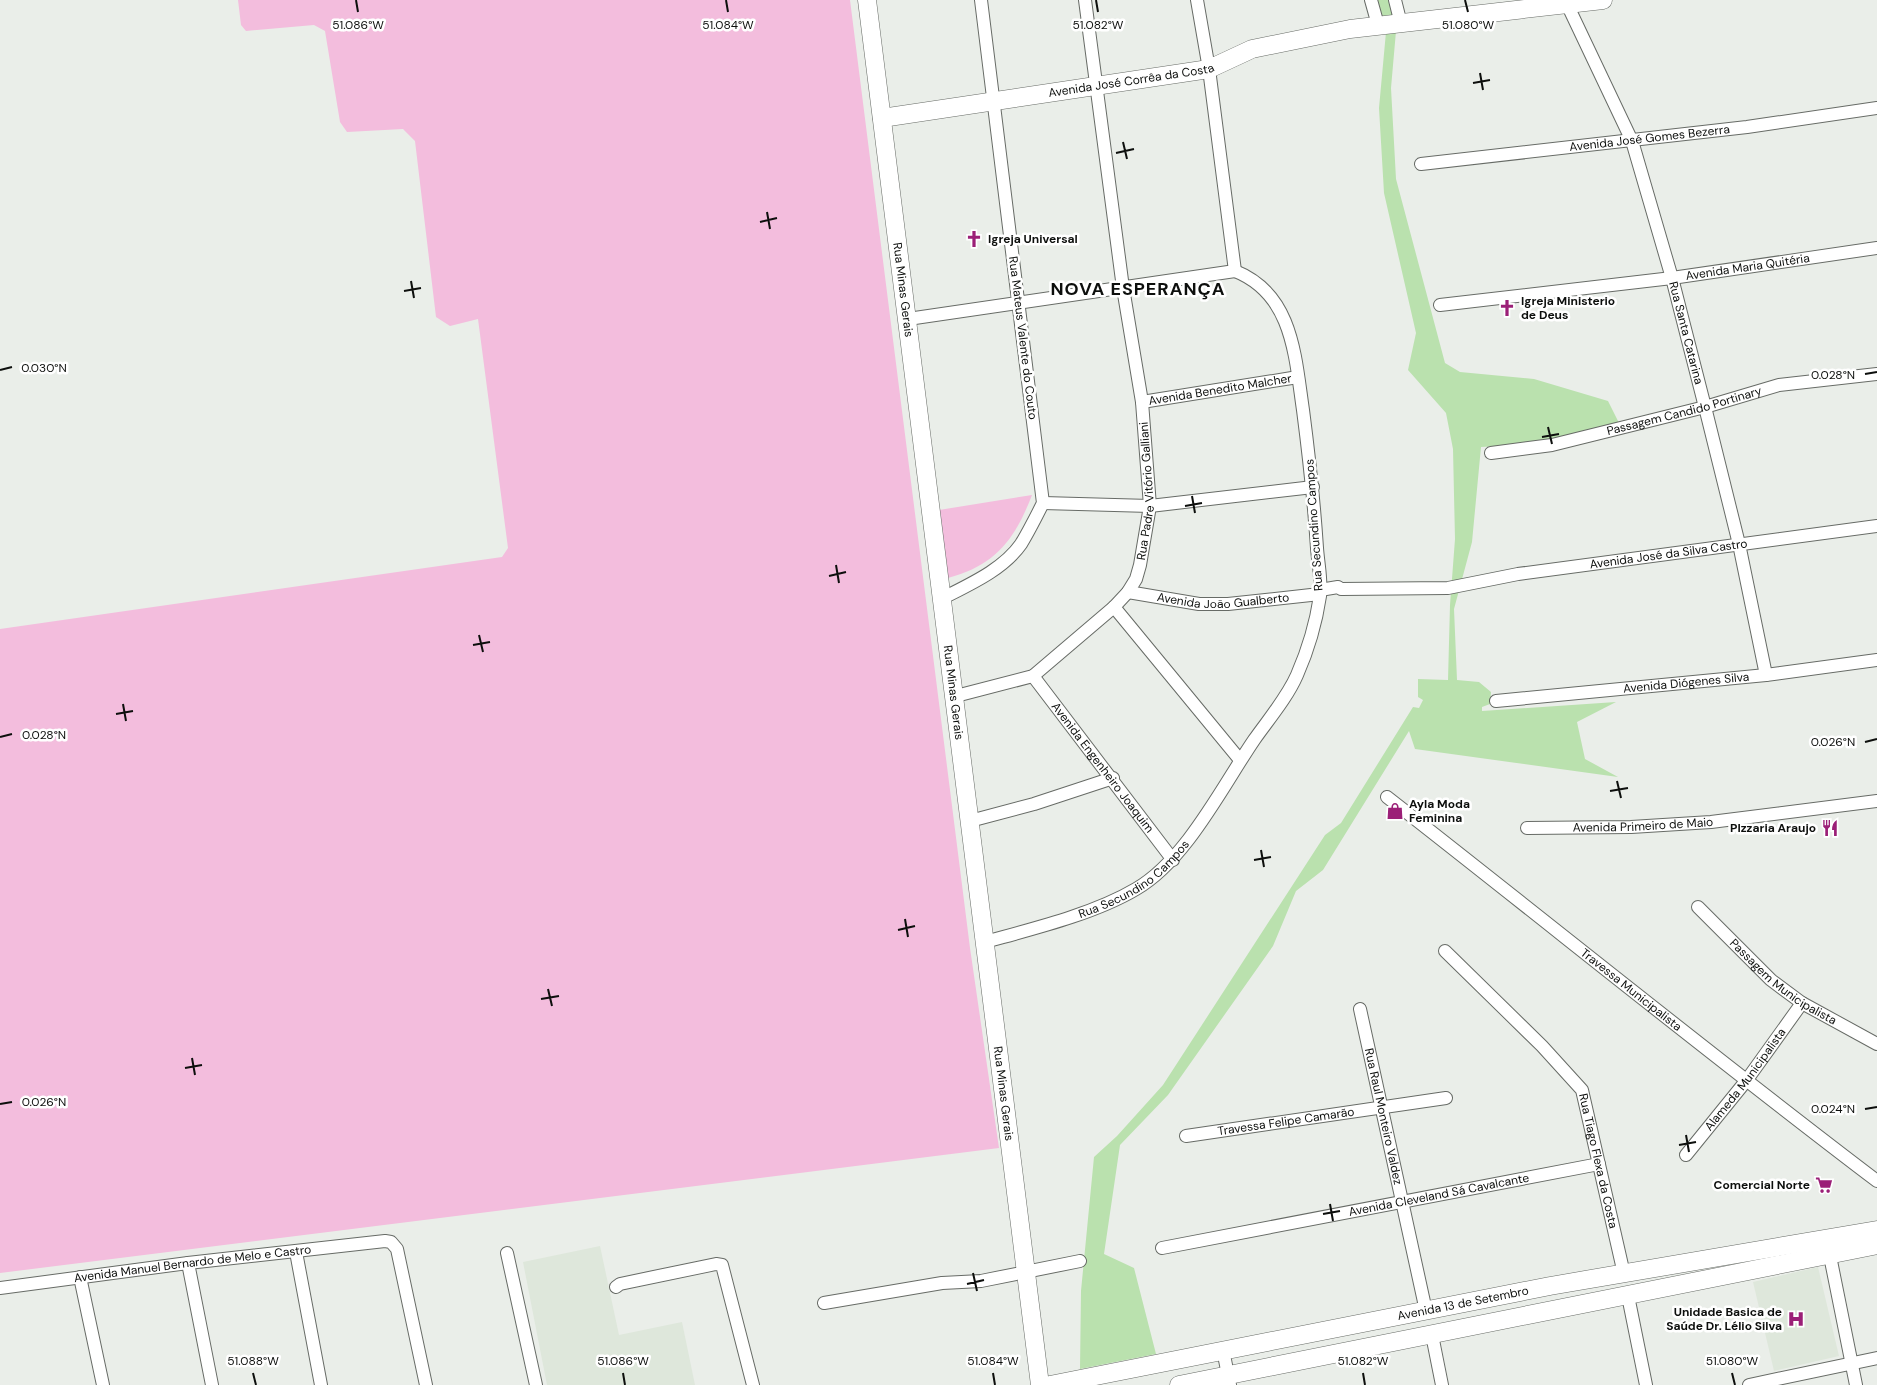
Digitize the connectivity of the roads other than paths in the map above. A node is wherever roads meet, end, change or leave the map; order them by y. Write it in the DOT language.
graph roads {
  1 [pos="867,0"];
  2 [pos="981,0"];
  3 [pos="1085,0"];
  4 [pos="1197,0"];
  5 [pos="1371,0"];
  6 [pos="1395,0"];
  7 [pos="1603,0"];
  8 [pos="1523,4"];
  9 [pos="1567,4"];
  10 [pos="1401,24"];
  11 [pos="1378,25"];
  12 [pos="1209,69"];
  13 [pos="1097,87"];
  14 [pos="994,101"];
  15 [pos="1877,108"];
  16 [pos="882,118"];
  17 [pos="1632,141"];
  18 [pos="1421,164"];
  19 [pos="1877,248"];
  20 [pos="1235,271"];
  21 [pos="1672,278"];
  22 [pos="1123,288"];
  23 [pos="1018,303"];
  24 [pos="1440,305"];
  25 [pos="908,319"];
  26 [pos="1877,374"];
  27 [pos="1298,377"];
  28 [pos="1142,402"];
  29 [pos="1705,407"];
  30 [pos="1491,453"];
  31 [pos="1313,487"];
  32 [pos="1043,503"];
  33 [pos="1150,506"];
  34 [pos="1877,526"];
  35 [pos="1739,544"];
  36 [pos="1462,587"];
  37 [pos="1128,592"];
  38 [pos="1320,592"];
  39 [pos="941,599"];
  40 [pos="1114,607"];
  41 [pos="1877,660"];
  42 [pos="1766,675"];
  43 [pos="1033,676"];
  44 [pos="952,697"];
  45 [pos="1496,701"];
  46 [pos="1240,760"];
  47 [pos="1113,778"];
  48 [pos="1388,797"];
  49 [pos="1877,802"];
  50 [pos="970,821"];
  51 [pos="1527,828"];
  52 [pos="1173,860"];
  53 [pos="1698,907"];
  54 [pos="985,942"];
  55 [pos="1445,951"];
  56 [pos="1802,1003"];
  57 [pos="1360,1009"];
  58 [pos="1877,1044"];
  59 [pos="1746,1082"];
  60 [pos="1446,1098"];
  61 [pos="1382,1109"];
  62 [pos="1186,1136"];
  63 [pos="1686,1154"];
  64 [pos="1599,1164"];
  65 [pos="1877,1181"];
  66 [pos="1401,1202"];
  67 [pos="1877,1230"];
  68 [pos="1877,1245"];
  69 [pos="1162,1248"];
  70 [pos="296,1252"];
  71 [pos="508,1254"];
  72 [pos="1830,1256"];
  73 [pos="1080,1261"];
  74 [pos="188,1263"];
  75 [pos="1025,1273"];
  76 [pos="1624,1274"];
  77 [pos="80,1277"];
  78 [pos="616,1287"];
  79 [pos="0,1288"];
  80 [pos="1628,1296"];
  81 [pos="824,1303"];
  82 [pos="1426,1311"];
  83 [pos="1432,1335"];
  84 [pos="1223,1350"];
  85 [pos="1877,1358"];
  86 [pos="1851,1363"];
  87 [pos="1229,1380"];
  88 [pos="103,1385"];
  89 [pos="212,1385"];
  90 [pos="320,1385"];
  91 [pos="426,1385"];
  92 [pos="536,1385"];
  93 [pos="753,1385"];
  94 [pos="1040,1385"];
  95 [pos="1050,1385"];
  96 [pos="1179,1385"];
  97 [pos="1442,1385"];
  98 [pos="1646,1385"];
  99 [pos="1749,1385"];
  100 [pos="1856,1385"];
  1 -- 16 [label="street, Rua Minas Gerais"];
  2 -- 14 [label="street, Rua Mateus Valente do Couto"];
  3 -- 13 [label="street, Rua Padre Vitório Galliani"];
  4 -- 12 [label="street"];
  5 -- 11 [label="street"];
  6 -- 10 [label="street"];
  7 -- 9 [label="street, Avenida José Corrêa da Costa"];
  8 -- 9 [label="street, Avenida José Corrêa da Costa"];
  8 -- 10 [label="street, Avenida José Corrêa da Costa"];
  9 -- 17 [label="street, Rua Santa Catarina"];
  10 -- 11 [label="street, Avenida José Corrêa da Costa"];
  11 -- 12 [label="street, Avenida José Corrêa da Costa"];
  12 -- 13 [label="street, Avenida José Corrêa da Costa"];
  12 -- 20 [label="street"];
  13 -- 14 [label="street, Avenida José Corrêa da Costa"];
  13 -- 22 [label="street, Rua Padre Vitório Galliani"];
  14 -- 16 [label="street, Avenida José Corrêa da Costa"];
  14 -- 23 [label="street, Rua Mateus Valente do Couto"];
  15 -- 17 [label="street, Avenida José Gomes Bezerra"];
  16 -- 25 [label="street, Rua Minas Gerais"];
  17 -- 18 [label="street, Avenida José Gomes Bezerra"];
  17 -- 21 [label="street, Rua Santa Catarina"];
  19 -- 21 [label="street, Avenida Maria Quitéria"];
  20 -- 22 [label="street"];
  20 -- 27 [label="street, Rua Secundino Campos"];
  21 -- 24 [label="street, Avenida Maria Quitéria"];
  21 -- 29 [label="street, Rua Santa Catarina"];
  22 -- 23 [label="street"];
  22 -- 28 [label="street, Rua Padre Vitório Galliani"];
  23 -- 25 [label="street"];
  23 -- 32 [label="street, Rua Mateus Valente do Couto"];
  25 -- 39 [label="street, Rua Minas Gerais"];
  26 -- 29 [label="street, Passagem Candido Portinary"];
  27 -- 28 [label="street, Avenida Benedito Malcher"];
  27 -- 31 [label="street, Rua Secundino Campos"];
  28 -- 33 [label="street, Rua Padre Vitório Galliani"];
  29 -- 30 [label="street, Passagem Candido Portinary"];
  29 -- 35 [label="street, Rua Santa Catarina"];
  31 -- 33 [label="street"];
  31 -- 38 [label="street, Rua Secundino Campos"];
  32 -- 33 [label="street"];
  32 -- 39 [label="street"];
  33 -- 37 [label="street, Rua Padre Vitório Galliani"];
  34 -- 35 [label="street, Avenida José da Silva Castro"];
  35 -- 36 [label="street, Avenida José da Silva Castro"];
  35 -- 42 [label="street, Rua Santa Catarina"];
  36 -- 38 [label="street, Avenida João Gualberto"];
  37 -- 38 [label="street, Avenida João Gualberto"];
  37 -- 40 [label="street, Rua Padre Vitório Galliani"];
  38 -- 46 [label="street, Rua Secundino Campos"];
  39 -- 44 [label="street, Rua Minas Gerais"];
  40 -- 43 [label="street, Rua Padre Vitório Galliani"];
  40 -- 46 [label="street"];
  41 -- 42 [label="street, Avenida Diógenes Silva"];
  42 -- 45 [label="street, Avenida Diógenes Silva"];
  43 -- 44 [label="street, Rua Padre Vitório Galliani"];
  43 -- 47 [label="street, Avenida Engenheiro Joaquim"];
  44 -- 50 [label="street, Rua Minas Gerais"];
  46 -- 52 [label="street, Rua Secundino Campos"];
  47 -- 50 [label="street"];
  47 -- 52 [label="street, Avenida Engenheiro Joaquim"];
  48 -- 59 [label="street, Travessa Municipalista"];
  49 -- 51 [label="street, Avenida Primeiro de Maio"];
  50 -- 54 [label="street, Rua Minas Gerais"];
  52 -- 54 [label="street, Rua Secundino Campos"];
  53 -- 56 [label="street, Passagem Municipalista"];
  54 -- 75 [label="street, Rua Minas Gerais"];
  55 -- 64 [label="street, Rua Tiago Flexa da Costa"];
  56 -- 58 [label="street, Passagem Municipalista"];
  56 -- 59 [label="street, Alameda Municipalista"];
  57 -- 61 [label="street, Rua Raul Monteiro Valdez"];
  59 -- 63 [label="street, Alameda Municipalista"];
  59 -- 65 [label="street, Travessa Municipalista"];
  60 -- 61 [label="street, Travessa Felipe Camarão"];
  61 -- 62 [label="street, Travessa Felipe Camarão"];
  61 -- 66 [label="street, Rua Raul Monteiro Valdez"];
  64 -- 66 [label="street, Avenida Cleveland Sá Cavalcante"];
  64 -- 76 [label="street, Rua Tiago Flexa da Costa"];
  66 -- 69 [label="street, Avenida Cleveland Sá Cavalcante"];
  66 -- 82 [label="street, Rua Raul Monteiro Valdez"];
  67 -- 76 [label="street, Avenida 13 de Setembro"];
  68 -- 72 [label="street, Avenida 13 de Setembro"];
  70 -- 74 [label="street, Avenida Manuel Bernardo de Melo e Castro"];
  70 -- 90 [label="street"];
  70 -- 91 [label="street, Avenida Manuel Bernardo de Melo e Castro"];
  71 -- 92 [label="street"];
  72 -- 80 [label="street, Avenida 13 de Setembro"];
  72 -- 86 [label="street"];
  73 -- 75 [label="street"];
  74 -- 77 [label="street, Avenida Manuel Bernardo de Melo e Castro"];
  74 -- 89 [label="street"];
  75 -- 81 [label="street"];
  75 -- 94 [label="street, Rua Minas Gerais"];
  76 -- 82 [label="street, Avenida 13 de Setembro"];
  77 -- 79 [label="street, Avenida Manuel Bernardo de Melo e Castro"];
  77 -- 88 [label="street"];
  78 -- 93 [label="street"];
  80 -- 83 [label="street, Avenida 13 de Setembro"];
  80 -- 98 [label="street"];
  82 -- 84 [label="street, Avenida 13 de Setembro"];
  83 -- 87 [label="street, Avenida 13 de Setembro"];
  83 -- 97 [label="street"];
  84 -- 87 [label="street"];
  84 -- 95 [label="street, Avenida 13 de Setembro"];
  85 -- 86 [label="street"];
  86 -- 99 [label="street"];
  86 -- 100 [label="street"];
  87 -- 96 [label="street, Avenida 13 de Setembro"];
}
